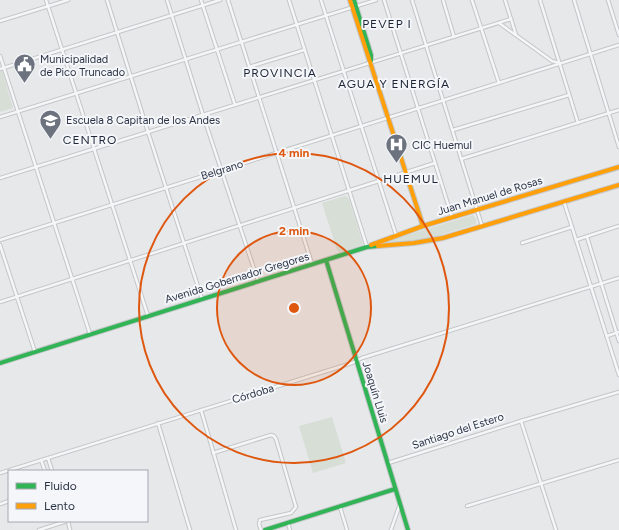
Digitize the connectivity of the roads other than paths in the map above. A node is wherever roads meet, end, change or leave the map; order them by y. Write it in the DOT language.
graph roads {
  1 [pos="46,0"];
  2 [pos="68,0"];
  3 [pos="107,0"];
  4 [pos="167,0"];
  5 [pos="201,0"];
  6 [pos="220,0"];
  7 [pos="228,0"];
  8 [pos="289,0"];
  9 [pos="321,0"];
  10 [pos="350,0"];
  11 [pos="354,0"];
  12 [pos="376,0"];
  13 [pos="384,0"];
  14 [pos="412,0"];
  15 [pos="443,0"];
  16 [pos="472,0"];
  17 [pos="505,0"];
  18 [pos="540,0"];
  19 [pos="574,0"];
  20 [pos="608,0"];
  21 [pos="203,5"];
  22 [pos="48,6"];
  23 [pos="355,7"];
  24 [pos="172,14"];
  25 [pos="326,15"];
  26 [pos="511,19"];
  27 [pos="0,21"];
  28 [pos="498,23"];
  29 [pos="296,25"];
  30 [pos="480,28"];
  31 [pos="116,32"];
  32 [pos="516,35"];
  33 [pos="619,35"];
  34 [pos="454,37"];
  35 [pos="241,42"];
  36 [pos="426,45"];
  37 [pos="619,45"];
  38 [pos="61,50"];
  39 [pos="217,50"];
  40 [pos="304,50"];
  41 [pos="400,53"];
  42 [pos="591,54"];
  43 [pos="0,56"];
  44 [pos="186,59"];
  45 [pos="372,62"];
  46 [pos="560,64"];
  47 [pos="249,67"];
  48 [pos="2,68"];
  49 [pos="343,71"];
  50 [pos="130,76"];
  51 [pos="314,80"];
  52 [pos="499,83"];
  53 [pos="76,94"];
  54 [pos="569,95"];
  55 [pos="259,97"];
  56 [pos="443,100"];
  57 [pos="235,105"];
  58 [pos="418,109"];
  59 [pos="619,110"];
  60 [pos="18,112"];
  61 [pos="609,113"];
  62 [pos="203,115"];
  63 [pos="0,117"];
  64 [pos="389,118"];
  65 [pos="578,123"];
  66 [pos="361,127"];
  67 [pos="452,130"];
  68 [pos="148,132"];
  69 [pos="332,136"];
  70 [pos="619,147"];
  71 [pos="94,149"];
  72 [pos="277,153"];
  73 [pos="461,159"];
  74 [pos="435,163"];
  75 [pos="36,167"];
  76 [pos="619,167"];
  77 [pos="222,170"];
  78 [pos="406,172"];
  79 [pos="0,178"];
  80 [pos="378,181"];
  81 [pos="619,185"];
  82 [pos="166,188"];
  83 [pos="349,190"];
  84 [pos="564,202"];
  85 [pos="112,205"];
  86 [pos="294,208"];
  87 [pos="477,209"];
  88 [pos="452,217"];
  89 [pos="54,223"];
  90 [pos="240,225"];
  91 [pos="423,226"];
  92 [pos="619,226"];
  93 [pos="482,227"];
  94 [pos="572,227"];
  95 [pos="396,235"];
  96 [pos="587,236"];
  97 [pos="0,240"];
  98 [pos="576,240"];
  99 [pos="184,243"];
  100 [pos="522,243"];
  101 [pos="0,245"];
  102 [pos="367,247"];
  103 [pos="326,260"];
  104 [pos="130,261"];
  105 [pos="312,264"];
  106 [pos="619,278"];
  107 [pos="72,279"];
  108 [pos="258,281"];
  109 [pos="601,284"];
  110 [pos="592,287"];
  111 [pos="17,297"];
  112 [pos="202,299"];
  113 [pos="0,302"];
  114 [pos="148,316"];
  115 [pos="618,332"];
  116 [pos="90,334"];
  117 [pos="607,336"];
  118 [pos="619,341"];
  119 [pos="35,352"];
  120 [pos="356,360"];
  121 [pos="0,363"];
  122 [pos="619,375"];
  123 [pos="619,392"];
  124 [pos="201,410"];
  125 [pos="521,421"];
  126 [pos="158,423"];
  127 [pos="213,453"];
  128 [pos="48,458"];
  129 [pos="41,460"];
  130 [pos="619,460"];
  131 [pos="387,463"];
  132 [pos="9,470"];
  133 [pos="45,470"];
  134 [pos="52,470"];
  135 [pos="541,484"];
  136 [pos="395,489"];
  137 [pos="400,503"];
  138 [pos="339,506"];
  139 [pos="468,506"];
  140 [pos="61,522"];
  141 [pos="288,523"];
  142 [pos="39,530"];
  143 [pos="190,530"];
  144 [pos="236,530"];
  145 [pos="261,530"];
  146 [pos="265,530"];
  147 [pos="290,530"];
  148 [pos="347,530"];
  149 [pos="390,530"];
  150 [pos="408,530"];
  151 [pos="556,530"];
  1 -- 22 [label="street"];
  2 -- 22 [label="street"];
  3 -- 31 [label="street"];
  4 -- 24 [label="street"];
  5 -- 21 [label="street"];
  6 -- 21 [label="street"];
  7 -- 35 [label="street"];
  8 -- 29 [label="street"];
  9 -- 25 [label="street"];
  10 -- 23 [label="street"];
  11 -- 23 [label="street"];
  12 -- 23 [label="street"];
  13 -- 41 [label="street"];
  14 -- 36 [label="street"];
  15 -- 34 [label="street"];
  16 -- 30 [label="street"];
  17 -- 26 [label="street"];
  18 -- 46 [label="street"];
  19 -- 42 [label="street"];
  20 -- 33 [label="street"];
  21 -- 24 [label="street"];
  21 -- 39 [label="street"];
  22 -- 27 [label="street"];
  22 -- 38 [label="street"];
  23 -- 25 [label="street"];
  23 -- 45 [label="street"];
  24 -- 31 [label="street"];
  24 -- 44 [label="street"];
  25 -- 29 [label="street"];
  25 -- 49 [label="street"];
  26 -- 28 [label="street"];
  26 -- 32 [label="street"];
  28 -- 30 [label="street"];
  28 -- 32 [label="street"];
  29 -- 35 [label="street"];
  29 -- 40 [label="street"];
  30 -- 34 [label="street"];
  30 -- 52 [label="street"];
  31 -- 38 [label="street"];
  31 -- 50 [label="street"];
  32 -- 46 [label="street"];
  34 -- 36 [label="street"];
  35 -- 39 [label="street"];
  35 -- 47 [label="street"];
  36 -- 41 [label="street"];
  36 -- 56 [label="street"];
  37 -- 42 [label="street, Belgrano"];
  38 -- 48 [label="street"];
  38 -- 53 [label="street"];
  39 -- 44 [label="street"];
  39 -- 57 [label="street"];
  40 -- 47 [label="street"];
  40 -- 51 [label="street"];
  41 -- 45 [label="street"];
  41 -- 58 [label="street"];
  42 -- 46 [label="street, Belgrano"];
  42 -- 61 [label="street"];
  43 -- 48 [label="street"];
  44 -- 50 [label="street"];
  44 -- 62 [label="street"];
  45 -- 49 [label="street"];
  45 -- 64 [label="street"];
  46 -- 52 [label="street, Belgrano"];
  46 -- 54 [label="street"];
  47 -- 55 [label="street"];
  48 -- 60 [label="street"];
  49 -- 51 [label="street"];
  49 -- 66 [label="street"];
  50 -- 53 [label="street"];
  50 -- 68 [label="street"];
  51 -- 55 [label="street"];
  51 -- 69 [label="street"];
  52 -- 56 [label="street, Belgrano"];
  53 -- 60 [label="street"];
  53 -- 71 [label="street"];
  54 -- 65 [label="street"];
  54 -- 67 [label="street"];
  55 -- 57 [label="street"];
  55 -- 72 [label="street"];
  56 -- 58 [label="street, Belgrano"];
  56 -- 67 [label="street"];
  57 -- 62 [label="street"];
  58 -- 64 [label="street, Belgrano"];
  58 -- 74 [label="street"];
  59 -- 61 [label="street"];
  60 -- 63 [label="street"];
  60 -- 75 [label="street"];
  61 -- 65 [label="street"];
  61 -- 70 [label="street"];
  62 -- 68 [label="street"];
  62 -- 77 [label="street"];
  64 -- 66 [label="street, Belgrano"];
  64 -- 78 [label="street"];
  65 -- 73 [label="street"];
  66 -- 69 [label="street, Belgrano"];
  66 -- 80 [label="street"];
  67 -- 73 [label="street"];
  68 -- 71 [label="street"];
  68 -- 82 [label="street"];
  69 -- 72 [label="street, Belgrano"];
  69 -- 83 [label="street"];
  71 -- 75 [label="street"];
  71 -- 85 [label="street"];
  72 -- 77 [label="street, Belgrano"];
  72 -- 86 [label="street"];
  73 -- 87 [label="street"];
  74 -- 78 [label="street"];
  74 -- 88 [label="street"];
  75 -- 79 [label="street"];
  75 -- 89 [label="street"];
  76 -- 87 [label="street, Juan Manuel de Rosas"];
  77 -- 82 [label="street, Belgrano"];
  77 -- 90 [label="street"];
  78 -- 80 [label="street"];
  78 -- 91 [label="street"];
  80 -- 83 [label="street"];
  80 -- 95 [label="street"];
  81 -- 84 [label="street, Avenida Gobernador Gregores"];
  82 -- 85 [label="street, Belgrano"];
  82 -- 99 [label="street"];
  83 -- 86 [label="street"];
  83 -- 102 [label="street"];
  84 -- 93 [label="street, Avenida Gobernador Gregores"];
  84 -- 94 [label="street"];
  85 -- 89 [label="street, Belgrano"];
  85 -- 104 [label="street"];
  86 -- 90 [label="street"];
  86 -- 105 [label="street"];
  87 -- 88 [label="street, Juan Manuel de Rosas"];
  87 -- 93 [label="street"];
  88 -- 91 [label="street, Juan Manuel de Rosas"];
  89 -- 97 [label="street, Belgrano"];
  89 -- 107 [label="street"];
  90 -- 99 [label="street"];
  90 -- 108 [label="street"];
  91 -- 95 [label="street, Juan Manuel de Rosas"];
  92 -- 96 [label="street"];
  93 -- 102 [label="street, Avenida Gobernador Gregores"];
  94 -- 98 [label="street"];
  94 -- 100 [label="street"];
  95 -- 102 [label="street, Juan Manuel de Rosas"];
  96 -- 98 [label="street"];
  96 -- 109 [label="street"];
  98 -- 110 [label="street"];
  99 -- 104 [label="street"];
  99 -- 112 [label="street"];
  101 -- 111 [label="street"];
  102 -- 103 [label="street, Avenida Gobernador Gregores"];
  103 -- 105 [label="street, Avenida Gobernador Gregores"];
  103 -- 120 [label="street, Joaquín Lluis"];
  104 -- 107 [label="street"];
  104 -- 114 [label="street"];
  105 -- 108 [label="street, Avenida Gobernador Gregores"];
  106 -- 109 [label="street, Córdoba"];
  107 -- 111 [label="street"];
  107 -- 116 [label="street"];
  108 -- 112 [label="street, Avenida Gobernador Gregores"];
  109 -- 110 [label="street, Córdoba"];
  109 -- 115 [label="street"];
  110 -- 117 [label="street"];
  110 -- 120 [label="street, Córdoba"];
  111 -- 113 [label="street"];
  111 -- 119 [label="street"];
  112 -- 114 [label="street, Avenida Gobernador Gregores"];
  114 -- 116 [label="street, Avenida Gobernador Gregores"];
  115 -- 117 [label="street"];
  115 -- 118 [label="street"];
  116 -- 119 [label="street, Avenida Gobernador Gregores"];
  117 -- 122 [label="street"];
  119 -- 121 [label="street, Avenida Gobernador Gregores"];
  120 -- 124 [label="street, Córdoba"];
  120 -- 131 [label="street, Joaquín Lluis"];
  123 -- 125 [label="street, Santiago del Estero"];
  124 -- 126 [label="street, Córdoba"];
  124 -- 127 [label="street"];
  125 -- 131 [label="street, Santiago del Estero"];
  125 -- 135 [label="street"];
  126 -- 128 [label="street, Córdoba"];
  126 -- 143 [label="street"];
  127 -- 144 [label="street"];
  127 -- 145 [label="street"];
  128 -- 129 [label="street, Córdoba"];
  128 -- 134 [label="street"];
  129 -- 132 [label="street, Córdoba"];
  129 -- 133 [label="street"];
  130 -- 135 [label="street"];
  131 -- 136 [label="street, Joaquín Lluis"];
  135 -- 139 [label="street"];
  135 -- 151 [label="street"];
  136 -- 137 [label="street, Joaquín Lluis"];
  136 -- 138 [label="street"];
  137 -- 149 [label="street"];
  137 -- 150 [label="street, Joaquín Lluis"];
  138 -- 141 [label="street"];
  138 -- 148 [label="street"];
  140 -- 142 [label="street"];
  141 -- 146 [label="street"];
  141 -- 147 [label="street"];
}
